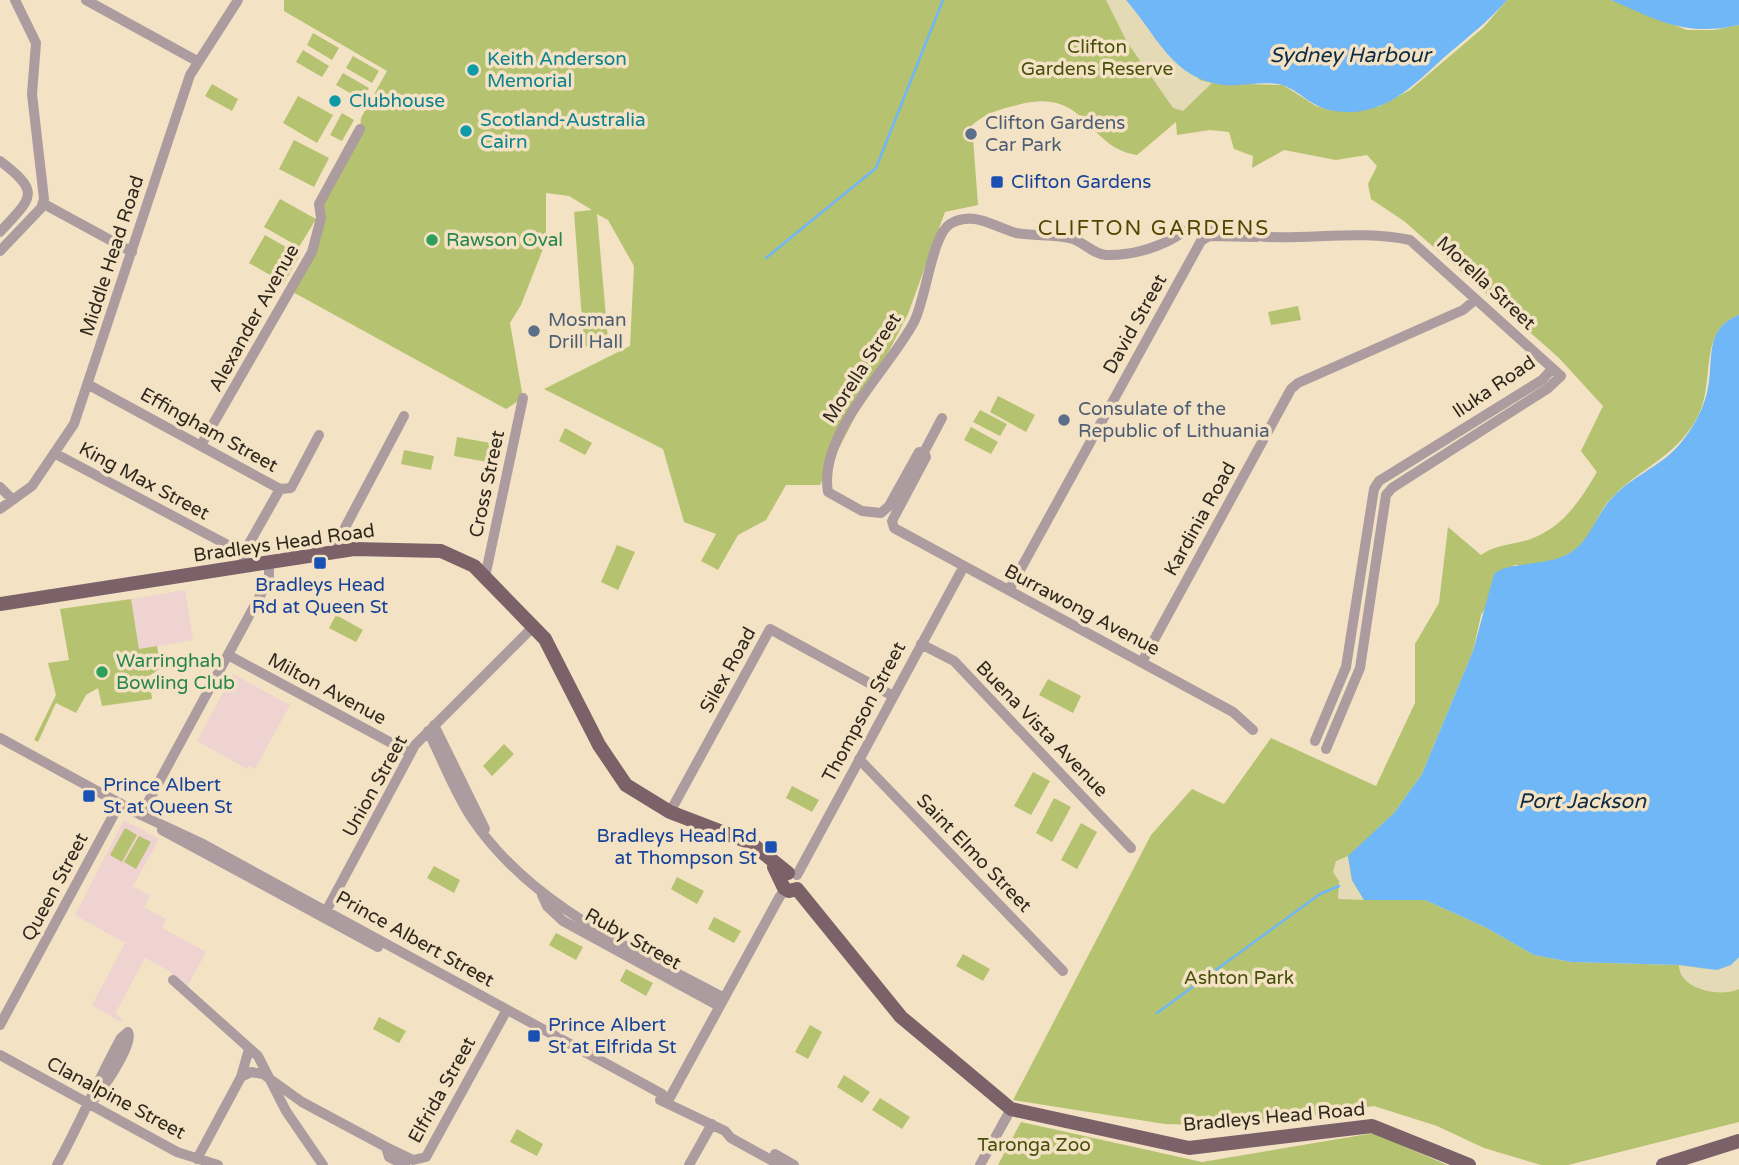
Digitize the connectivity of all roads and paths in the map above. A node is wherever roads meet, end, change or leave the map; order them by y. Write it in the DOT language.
graph roads {
  1 [pos="15,0"];
  2 [pos="86,0"];
  3 [pos="238,0"];
  4 [pos="197,61"];
  5 [pos="360,129"];
  6 [pos="0,161"];
  7 [pos="44,204"];
  8 [pos="0,232"];
  9 [pos="1263,237"];
  10 [pos="0,251"];
  11 [pos="132,252"];
  12 [pos="1475,300"];
  13 [pos="1552,369"];
  14 [pos="89,385"];
  15 [pos="523,398"];
  16 [pos="404,416"];
  17 [pos="942,418"];
  18 [pos="319,435"];
  19 [pos="201,445"];
  20 [pos="924,452"];
  21 [pos="54,453"];
  22 [pos="0,487"];
  23 [pos="281,489"];
  24 [pos="13,500"];
  25 [pos="0,509"];
  26 [pos="331,554"];
  27 [pos="246,561"];
  28 [pos="269,564"];
  29 [pos="964,566"];
  30 [pos="485,577"];
  31 [pos="1009,590"];
  32 [pos="0,604"];
  33 [pos="534,626"];
  34 [pos="921,644"];
  35 [pos="228,655"];
  36 [pos="1142,662"];
  37 [pos="893,696"];
  38 [pos="431,728"];
  39 [pos="1253,730"];
  40 [pos="1,740"];
  41 [pos="1315,741"];
  42 [pos="1326,748"];
  43 [pos="410,753"];
  44 [pos="859,759"];
  45 [pos="120,803"];
  46 [pos="670,812"];
  47 [pos="141,815"];
  48 [pos="1131,848"];
  49 [pos="790,881"];
  50 [pos="324,914"];
  51 [pos="1063,971"];
  52 [pos="173,980"];
  53 [pos="722,1002"];
  54 [pos="504,1015"];
  55 [pos="0,1025"];
  56 [pos="249,1048"];
  57 [pos="0,1055"];
  58 [pos="241,1077"];
  59 [pos="269,1079"];
  60 [pos="667,1101"];
  61 [pos="90,1104"];
  62 [pos="1011,1110"];
  63 [pos="712,1124"];
  64 [pos="725,1132"];
  65 [pos="1739,1141"];
  66 [pos="386,1147"];
  67 [pos="197,1159"];
  68 [pos="57,1165"];
  69 [pos="218,1165"];
  70 [pos="323,1165"];
  71 [pos="405,1165"];
  72 [pos="689,1165"];
  73 [pos="780,1165"];
  74 [pos="794,1165"];
  75 [pos="981,1165"];
  76 [pos="1469,1165"];
  77 [pos="1663,1165"];
  1 -- 7 [label="street"];
  2 -- 4 [label="street"];
  3 -- 4 [label="street, Middle Head Road"];
  4 -- 11 [label="street, Middle Head Road"];
  5 -- 19 [label="street, Alexander Avenue"];
  6 -- 8 [label="street"];
  7 -- 10 [label="street"];
  7 -- 11 [label="street"];
  9 -- 12 [label="street, Morella Street"];
  9 -- 20 [label="street, Morella Street"];
  9 -- 31 [label="street, David Street"];
  11 -- 14 [label="street, Middle Head Road"];
  12 -- 13 [label="street, Morella Street"];
  12 -- 36 [label="street, Kardinia Road"];
  13 -- 41 [label="street, Iluka Road"];
  13 -- 42 [label="street, Iluka Road"];
  14 -- 19 [label="street, Effingham Street"];
  14 -- 21 [label="street, Middle Head Road"];
  15 -- 30 [label="street, Cross Street"];
  16 -- 26 [label="street"];
  17 -- 20 [label="street"];
  18 -- 23 [label="street"];
  19 -- 23 [label="street, Effingham Street"];
  20 -- 29 [label="street, Burrawong Avenue"];
  21 -- 24 [label="street, Middle Head Road"];
  21 -- 27 [label="street, King Max Street"];
  22 -- 24 [label="street"];
  23 -- 27 [label="street, Effingham Street"];
  24 -- 25 [label="street, Middle Head Road"];
  26 -- 28 [label="main road, Bradleys Head Road"];
  26 -- 30 [label="main road, Bradleys Head Road"];
  27 -- 28 [label="main road, Bradleys Head Road"];
  27 -- 32 [label="main road, Bradleys Head Road"];
  28 -- 35 [label="street"];
  29 -- 31 [label="street, Burrawong Avenue"];
  29 -- 34 [label="street, Thompson Street"];
  30 -- 33 [label="main road, Bradleys Head Road"];
  31 -- 36 [label="street, Burrawong Avenue"];
  33 -- 38 [label="street, Union Street"];
  33 -- 46 [label="main road, Bradleys Head Road"];
  34 -- 37 [label="street, Thompson Street"];
  34 -- 48 [label="street, Buena Vista Avenue"];
  35 -- 43 [label="street, Milton Avenue"];
  35 -- 47 [label="street"];
  36 -- 39 [label="street, Burrawong Avenue"];
  37 -- 44 [label="street, Thompson Street"];
  37 -- 46 [label="street, Silex Road"];
  38 -- 43 [label="street, Union Street"];
  38 -- 53 [label="street, Ruby Street"];
  40 -- 45 [label="street, Prince Albert Street"];
  43 -- 50 [label="street, Union Street"];
  44 -- 49 [label="street, Thompson Street"];
  44 -- 51 [label="street, Saint Elmo Street"];
  45 -- 47 [label="street, Prince Albert Street"];
  45 -- 55 [label="street, Queen Street"];
  46 -- 49 [label="main road, Bradleys Head Road"];
  47 -- 50 [label="street, Prince Albert Street"];
  49 -- 53 [label="street, Thompson Street"];
  49 -- 62 [label="main road, Bradleys Head Road"];
  50 -- 54 [label="street, Prince Albert Street"];
  50 -- 60 [label="street, Prince Albert Street"];
  52 -- 56 [label="street"];
  53 -- 60 [label="street, Thompson Street"];
  54 -- 60 [label="street, Prince Albert Street"];
  54 -- 66 [label="street, Elfrida Street"];
  56 -- 58 [label="street"];
  56 -- 59 [label="street"];
  57 -- 61 [label="street, Clanalpine Street"];
  58 -- 59 [label="street"];
  58 -- 67 [label="street"];
  59 -- 66 [label="street"];
  59 -- 70 [label="street"];
  60 -- 63 [label="street, Prince Albert Street"];
  61 -- 61 [label="street"];
  61 -- 67 [label="street, Clanalpine Street"];
  61 -- 68 [label="street"];
  62 -- 75 [label="street"];
  62 -- 76 [label="main road, Bradleys Head Road"];
  63 -- 64 [label="street, Prince Albert Street"];
  63 -- 72 [label="street"];
  64 -- 73 [label="street, Prince Albert Street"];
  64 -- 74 [label="street, Prince Albert Street"];
  65 -- 77 [label="main road"];
  66 -- 71 [label="street, Elfrida Street"];
  67 -- 69 [label="street, Clanalpine Street"];
}
